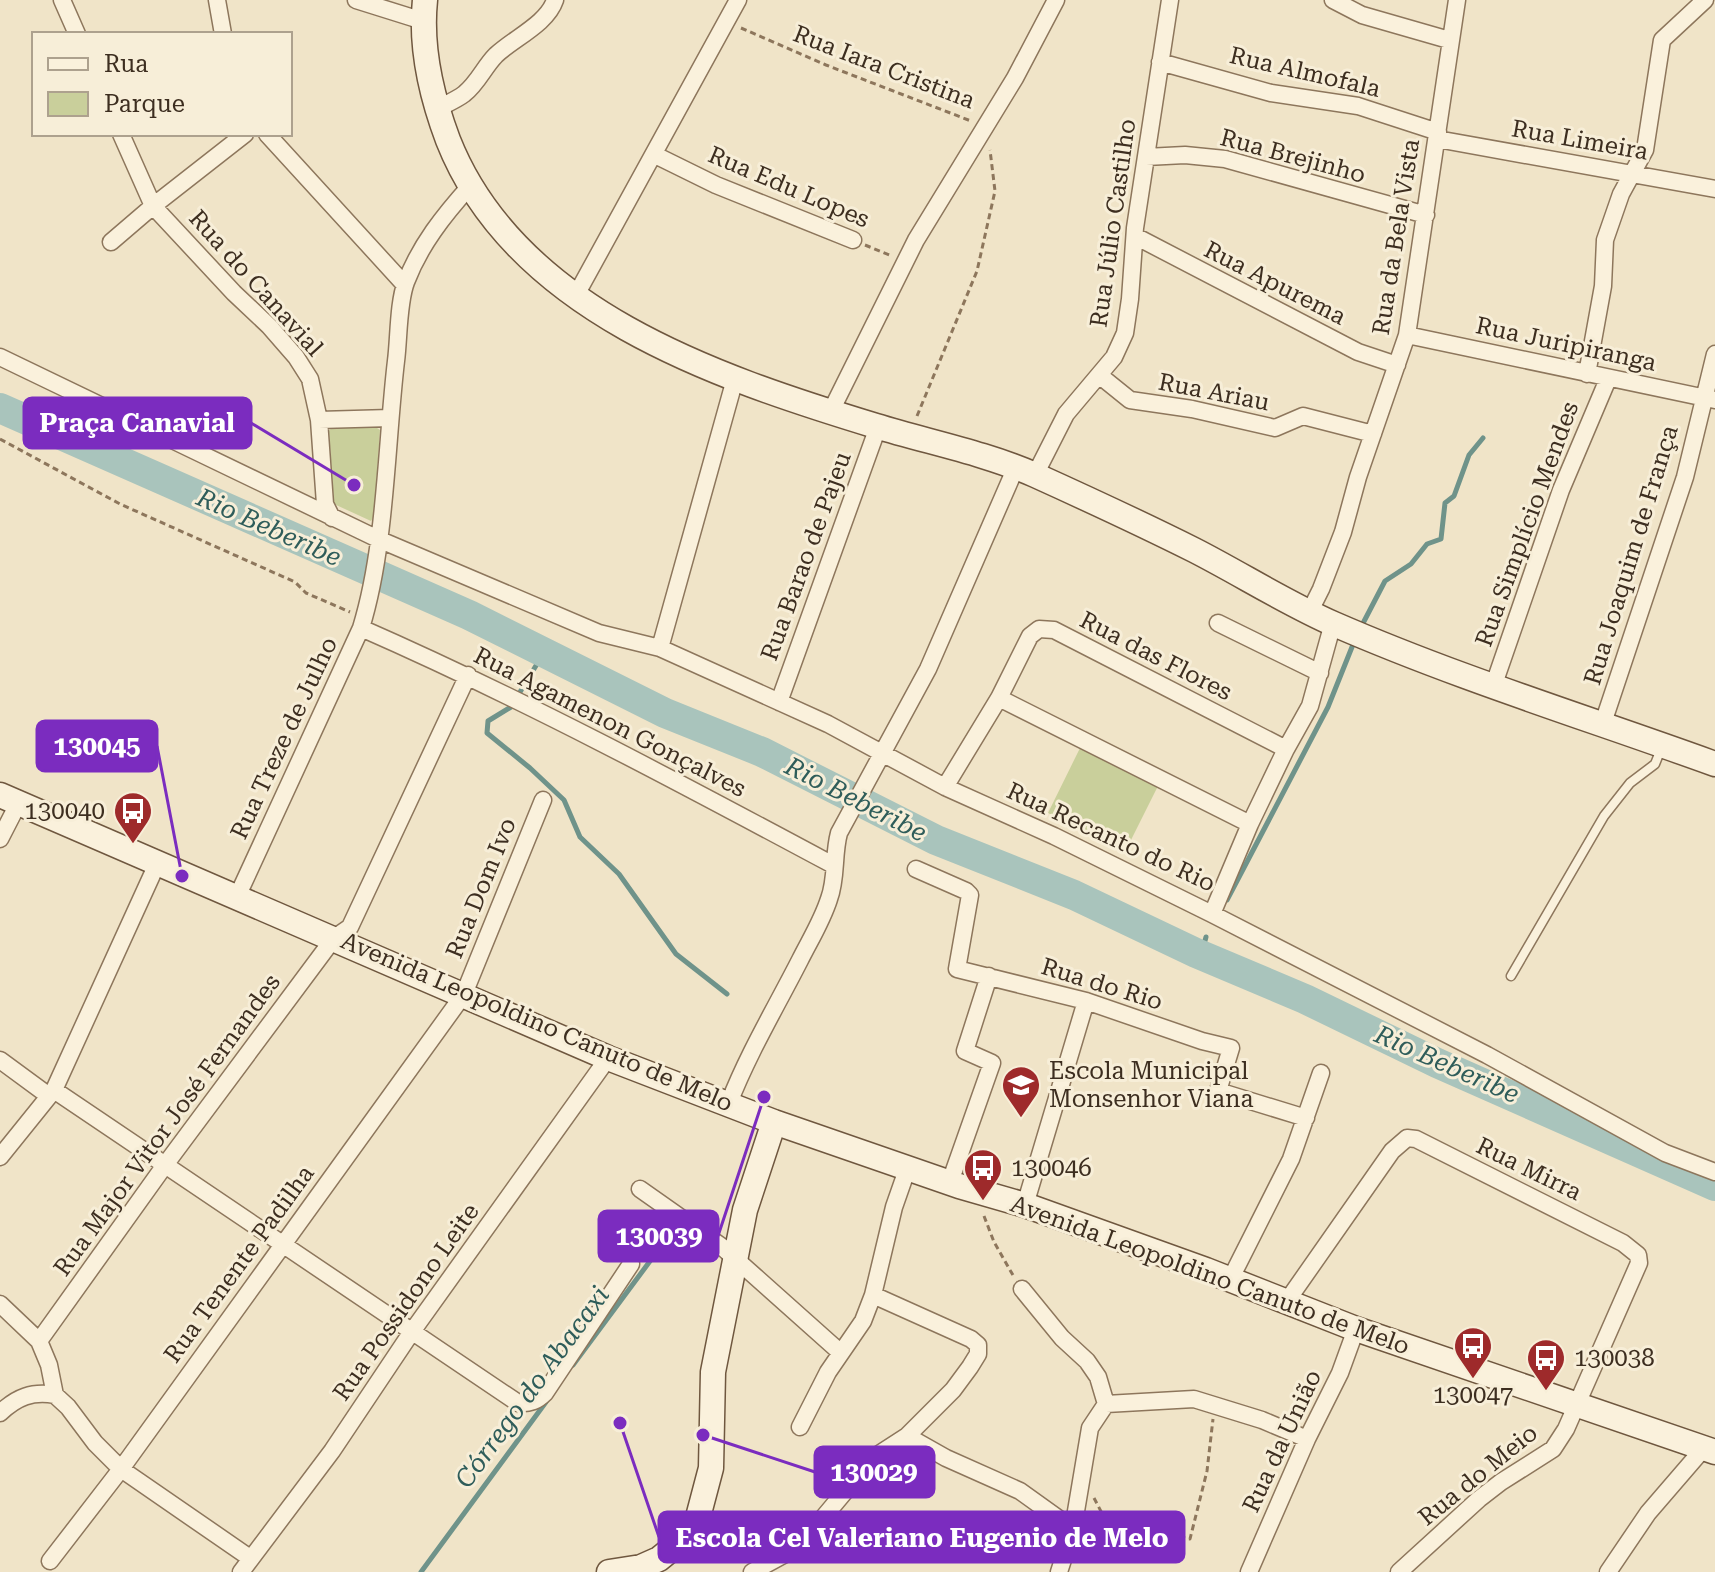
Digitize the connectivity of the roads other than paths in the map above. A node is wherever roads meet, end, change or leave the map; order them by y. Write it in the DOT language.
graph roads {
  1 [pos="62,0"];
  2 [pos="217,0"];
  3 [pos="356,0"];
  4 [pos="555,0"];
  5 [pos="738,0"];
  6 [pos="1056,0"];
  7 [pos="1170,0"];
  8 [pos="1333,0"];
  9 [pos="1457,0"];
  10 [pos="1705,0"];
  11 [pos="424,10"];
  12 [pos="76,32"];
  13 [pos="223,32"];
  14 [pos="1449,40"];
  15 [pos="1160,62"];
  16 [pos="437,109"];
  17 [pos="1438,135"];
  18 [pos="122,136"];
  19 [pos="242,136"];
  20 [pos="269,136"];
  21 [pos="655,155"];
  22 [pos="1146,157"];
  23 [pos="1632,174"];
  24 [pos="470,186"];
  25 [pos="1715,189"];
  26 [pos="153,206"];
  27 [pos="1426,215"];
  28 [pos="1135,236"];
  29 [pos="853,240"];
  30 [pos="111,242"];
  31 [pos="405,285"];
  32 [pos="575,297"];
  33 [pos="1407,335"];
  34 [pos="1715,354"];
  35 [pos="0,357"];
  36 [pos="1397,365"];
  37 [pos="1587,374"];
  38 [pos="1099,375"];
  39 [pos="735,379"];
  40 [pos="1608,379"];
  41 [pos="1709,399"];
  42 [pos="831,411"];
  43 [pos="390,418"];
  44 [pos="319,420"];
  45 [pos="878,427"];
  46 [pos="1373,434"];
  47 [pos="1025,471"];
  48 [pos="332,518"];
  49 [pos="378,539"];
  50 [pos="1310,611"];
  51 [pos="363,623"];
  52 [pos="1218,623"];
  53 [pos="1350,630"];
  54 [pos="660,648"];
  55 [pos="1320,673"];
  56 [pos="468,675"];
  57 [pos="1493,687"];
  58 [pos="999,698"];
  59 [pos="779,702"];
  60 [pos="1603,723"];
  61 [pos="1663,745"];
  62 [pos="1286,749"];
  63 [pos="881,753"];
  64 [pos="1715,764"];
  65 [pos="945,787"];
  66 [pos="9,800"];
  67 [pos="543,800"];
  68 [pos="1250,824"];
  69 [pos="0,839"];
  70 [pos="157,864"];
  71 [pos="833,865"];
  72 [pos="916,869"];
  73 [pos="237,897"];
  74 [pos="1212,914"];
  75 [pos="334,938"];
  76 [pos="989,976"];
  77 [pos="1511,976"];
  78 [pos="464,994"];
  79 [pos="1086,1001"];
  80 [pos="608,1058"];
  81 [pos="0,1060"];
  82 [pos="1321,1073"];
  83 [pos="52,1093"];
  84 [pos="729,1103"];
  85 [pos="1306,1118"];
  86 [pos="774,1122"];
  87 [pos="0,1157"];
  88 [pos="165,1165"];
  89 [pos="908,1167"];
  90 [pos="1715,1172"];
  91 [pos="950,1182"];
  92 [pos="640,1189"];
  93 [pos="1025,1205"];
  94 [pos="284,1243"];
  95 [pos="736,1259"];
  96 [pos="1639,1263"];
  97 [pos="631,1264"];
  98 [pos="1230,1280"];
  99 [pos="1022,1289"];
  100 [pos="873,1295"];
  101 [pos="1287,1301"];
  102 [pos="0,1304"];
  103 [pos="1356,1329"];
  104 [pos="411,1333"];
  105 [pos="39,1341"];
  106 [pos="841,1353"];
  107 [pos="55,1395"];
  108 [pos="1106,1404"];
  109 [pos="1576,1406"];
  110 [pos="0,1413"];
  111 [pos="800,1427"];
  112 [pos="907,1436"];
  113 [pos="1307,1439"];
  114 [pos="1709,1450"];
  115 [pos="121,1469"];
  116 [pos="1073,1529"];
  117 [pos="50,1561"];
  118 [pos="246,1565"];
  119 [pos="609,1572"];
  120 [pos="752,1572"];
  121 [pos="1059,1572"];
  122 [pos="1249,1572"];
  123 [pos="1399,1572"];
  124 [pos="1608,1572"];
  1 -- 12 [label="street"];
  2 -- 13 [label="street"];
  3 -- 11 [label="street"];
  4 -- 16 [label="street"];
  5 -- 21 [label="street"];
  6 -- 42 [label="street"];
  7 -- 15 [label="street, Rua Júlio Castilho"];
  8 -- 14 [label="street"];
  9 -- 14 [label="street, Rua da Bela Vista"];
  10 -- 23 [label="street"];
  11 -- 16 [label="street"];
  14 -- 17 [label="street, Rua da Bela Vista"];
  15 -- 17 [label="street, Rua Almofala"];
  15 -- 22 [label="street, Rua Júlio Castilho"];
  16 -- 24 [label="street"];
  17 -- 23 [label="street, Rua Limeira"];
  17 -- 27 [label="street, Rua da Bela Vista"];
  18 -- 26 [label="street, Rua do Canavial"];
  19 -- 26 [label="street"];
  20 -- 31 [label="street"];
  21 -- 29 [label="street, Rua Edu Lopes"];
  21 -- 32 [label="street"];
  22 -- 27 [label="street, Rua Brejinho"];
  22 -- 28 [label="street, Rua Júlio Castilho"];
  23 -- 25 [label="street, Rua Limeira"];
  23 -- 37 [label="street"];
  24 -- 31 [label="street, Rua Treze de Julho"];
  24 -- 32 [label="street"];
  26 -- 30 [label="street"];
  26 -- 44 [label="street, Rua do Canavial"];
  27 -- 33 [label="street, Rua da Bela Vista"];
  28 -- 36 [label="street, Rua Apurema"];
  28 -- 38 [label="street, Rua Júlio Castilho"];
  31 -- 43 [label="street, Rua Treze de Julho"];
  32 -- 39 [label="street"];
  33 -- 36 [label="street, Rua da Bela Vista"];
  33 -- 37 [label="street, Rua Juripiranga"];
  34 -- 41 [label="street, Rua Joaquim de França"];
  35 -- 48 [label="street"];
  36 -- 46 [label="street, Rua da Bela Vista"];
  37 -- 40 [label="street, Rua Juripiranga"];
  38 -- 46 [label="street, Rua Ariau"];
  38 -- 47 [label="street, Rua Júlio Castilho"];
  39 -- 42 [label="street"];
  39 -- 54 [label="street"];
  40 -- 41 [label="street, Rua Juripiranga"];
  40 -- 57 [label="street, Rua Simplício Mendes"];
  41 -- 60 [label="street, Rua Joaquim de França"];
  42 -- 45 [label="street"];
  43 -- 44 [label="street"];
  43 -- 49 [label="street, Rua Treze de Julho"];
  44 -- 48 [label="street, Rua do Canavial"];
  45 -- 47 [label="street"];
  45 -- 59 [label="street, Rua Barao de Pajeu"];
  46 -- 50 [label="street, Rua da Bela Vista"];
  47 -- 50 [label="street"];
  47 -- 63 [label="street, Rua Júlio Castilho"];
  48 -- 49 [label="street"];
  49 -- 51 [label="street, Rua Treze de Julho"];
  49 -- 54 [label="street, Rua Recanto do Rio"];
  50 -- 53 [label="street"];
  51 -- 56 [label="street, Rua Agamenon Gonçalves"];
  51 -- 73 [label="street, Rua Treze de Julho"];
  52 -- 55 [label="street"];
  53 -- 55 [label="street, Rua Recanto do Rio"];
  53 -- 57 [label="street"];
  54 -- 59 [label="street, Rua Recanto do Rio"];
  55 -- 62 [label="street, Rua Recanto do Rio"];
  56 -- 71 [label="street, Rua Agamenon Gonçalves"];
  56 -- 75 [label="street, Rua Major Vitor José Fernandes"];
  57 -- 60 [label="street"];
  58 -- 62 [label="street, Rua das Flores"];
  58 -- 65 [label="street, Rua das Flores"];
  58 -- 68 [label="street"];
  59 -- 63 [label="street, Rua Recanto do Rio"];
  60 -- 61 [label="street"];
  61 -- 64 [label="street"];
  61 -- 77 [label="lane"];
  62 -- 68 [label="street, Rua Recanto do Rio"];
  63 -- 65 [label="street, Rua Recanto do Rio"];
  63 -- 71 [label="street, Rua Júlio Castilho"];
  65 -- 74 [label="street, Rua Recanto do Rio"];
  66 -- 69 [label="street"];
  66 -- 70 [label="street, Avenida Leopoldino Canuto de Melo"];
  67 -- 78 [label="street, Rua Dom Ivo"];
  68 -- 74 [label="street, Rua Recanto do Rio"];
  70 -- 73 [label="street, Avenida Leopoldino Canuto de Melo"];
  70 -- 83 [label="street"];
  71 -- 84 [label="street, Rua Júlio Castilho"];
  72 -- 76 [label="street, Rua do Rio"];
  73 -- 75 [label="street, Avenida Leopoldino Canuto de Melo"];
  74 -- 90 [label="street"];
  75 -- 78 [label="street, Avenida Leopoldino Canuto de Melo"];
  75 -- 88 [label="street, Rua Major Vitor José Fernandes"];
  76 -- 79 [label="street, Rua do Rio"];
  76 -- 91 [label="street"];
  78 -- 80 [label="street, Avenida Leopoldino Canuto de Melo"];
  78 -- 94 [label="street, Rua Tenente Padilha"];
  79 -- 85 [label="street, Rua do Rio"];
  79 -- 93 [label="street"];
  80 -- 84 [label="street, Avenida Leopoldino Canuto de Melo"];
  80 -- 104 [label="street, Rua Possidono Leite"];
  81 -- 83 [label="street"];
  82 -- 85 [label="street"];
  83 -- 87 [label="street"];
  83 -- 88 [label="street"];
  84 -- 86 [label="street, Avenida Leopoldino Canuto de Melo"];
  85 -- 98 [label="street"];
  86 -- 89 [label="street, Avenida Leopoldino Canuto de Melo"];
  86 -- 95 [label="street"];
  88 -- 94 [label="street"];
  88 -- 105 [label="street, Rua Major Vitor José Fernandes"];
  89 -- 91 [label="street, Avenida Leopoldino Canuto de Melo"];
  89 -- 100 [label="street"];
  91 -- 93 [label="street, Avenida Leopoldino Canuto de Melo"];
  92 -- 95 [label="street"];
  93 -- 98 [label="street, Avenida Leopoldino Canuto de Melo"];
  94 -- 104 [label="street"];
  94 -- 115 [label="street, Rua Tenente Padilha"];
  95 -- 106 [label="street"];
  95 -- 119 [label="street"];
  96 -- 101 [label="street, Rua Mirra"];
  96 -- 109 [label="street, Rua do Meio"];
  97 -- 104 [label="street"];
  98 -- 101 [label="street, Avenida Leopoldino Canuto de Melo"];
  99 -- 108 [label="street"];
  100 -- 106 [label="street"];
  100 -- 112 [label="street"];
  101 -- 103 [label="street, Avenida Leopoldino Canuto de Melo"];
  102 -- 105 [label="street"];
  103 -- 109 [label="street, Avenida Leopoldino Canuto de Melo"];
  103 -- 113 [label="street, Rua da União"];
  104 -- 118 [label="street, Rua Possidono Leite"];
  105 -- 107 [label="street"];
  106 -- 111 [label="street"];
  107 -- 110 [label="street"];
  107 -- 115 [label="street"];
  108 -- 113 [label="street"];
  108 -- 116 [label="street"];
  109 -- 114 [label="street, Avenida Leopoldino Canuto de Melo"];
  109 -- 123 [label="street, Rua do Meio"];
  112 -- 116 [label="street"];
  112 -- 120 [label="street"];
  113 -- 122 [label="street, Rua da União"];
  114 -- 124 [label="street"];
  115 -- 117 [label="street, Rua Tenente Padilha"];
  115 -- 118 [label="street"];
  116 -- 121 [label="street"];
}
